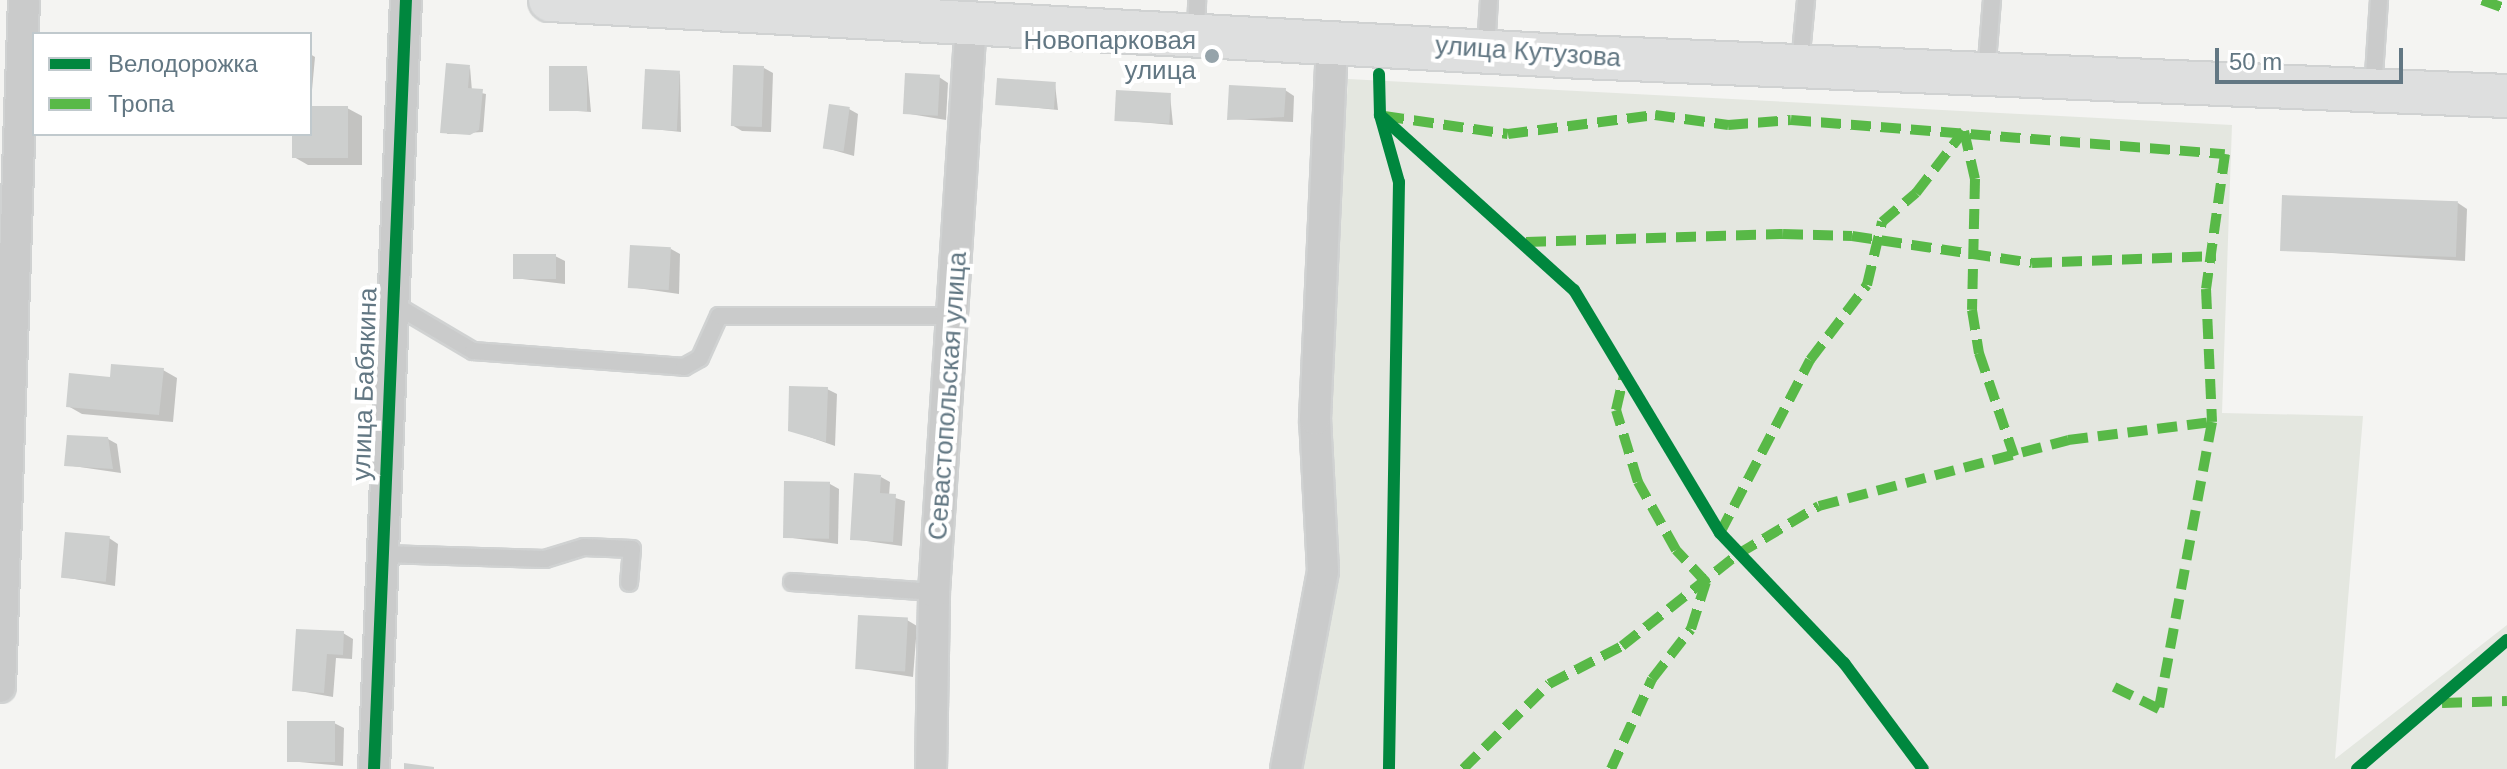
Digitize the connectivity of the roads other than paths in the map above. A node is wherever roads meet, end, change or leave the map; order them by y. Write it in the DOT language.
graph roads {
  1 [pos="24,0"];
  2 [pos="406,0"];
  3 [pos="550,0"];
  4 [pos="1489,0"];
  5 [pos="1806,0"];
  6 [pos="1992,0"];
  7 [pos="2379,0"];
  8 [pos="776,6"];
  9 [pos="1196,18"];
  10 [pos="971,22"];
  11 [pos="1332,40"];
  12 [pos="1486,49"];
  13 [pos="1800,66"];
  14 [pos="1986,74"];
  15 [pos="2373,91"];
  16 [pos="2507,96"];
  17 [pos="389,301"];
  18 [pos="955,316"];
  19 [pos="383,554"];
  20 [pos="792,582"];
  21 [pos="629,583"];
  22 [pos="934,592"];
  23 [pos="0,687"];
  24 [pos="374,769"];
  25 [pos="931,769"];
  26 [pos="1286,769"];
  1 -- 23 [label="street"];
  2 -- 17 [label="street, улица Бабякина"];
  3 -- 8 [label="main road, улица Кутузова"];
  4 -- 12 [label="lane"];
  5 -- 13 [label="lane"];
  6 -- 14 [label="lane"];
  7 -- 15 [label="lane"];
  8 -- 10 [label="main road, улица Кутузова"];
  9 -- 10 [label="main road, улица Кутузова"];
  9 -- 11 [label="main road, улица Кутузова"];
  10 -- 18 [label="street, Севастопольская улица"];
  11 -- 12 [label="main road, улица Кутузова"];
  11 -- 26 [label="street"];
  12 -- 13 [label="main road, улица Кутузова"];
  13 -- 14 [label="main road, улица Кутузова"];
  14 -- 15 [label="main road, улица Кутузова"];
  15 -- 16 [label="main road, улица Кутузова"];
  17 -- 18 [label="lane"];
  17 -- 19 [label="street, улица Бабякина"];
  18 -- 22 [label="street, Севастопольская улица"];
  19 -- 21 [label="lane"];
  19 -- 24 [label="street, улица Бабякина"];
  20 -- 22 [label="lane"];
  22 -- 25 [label="street, Севастопольская улица"];
}
